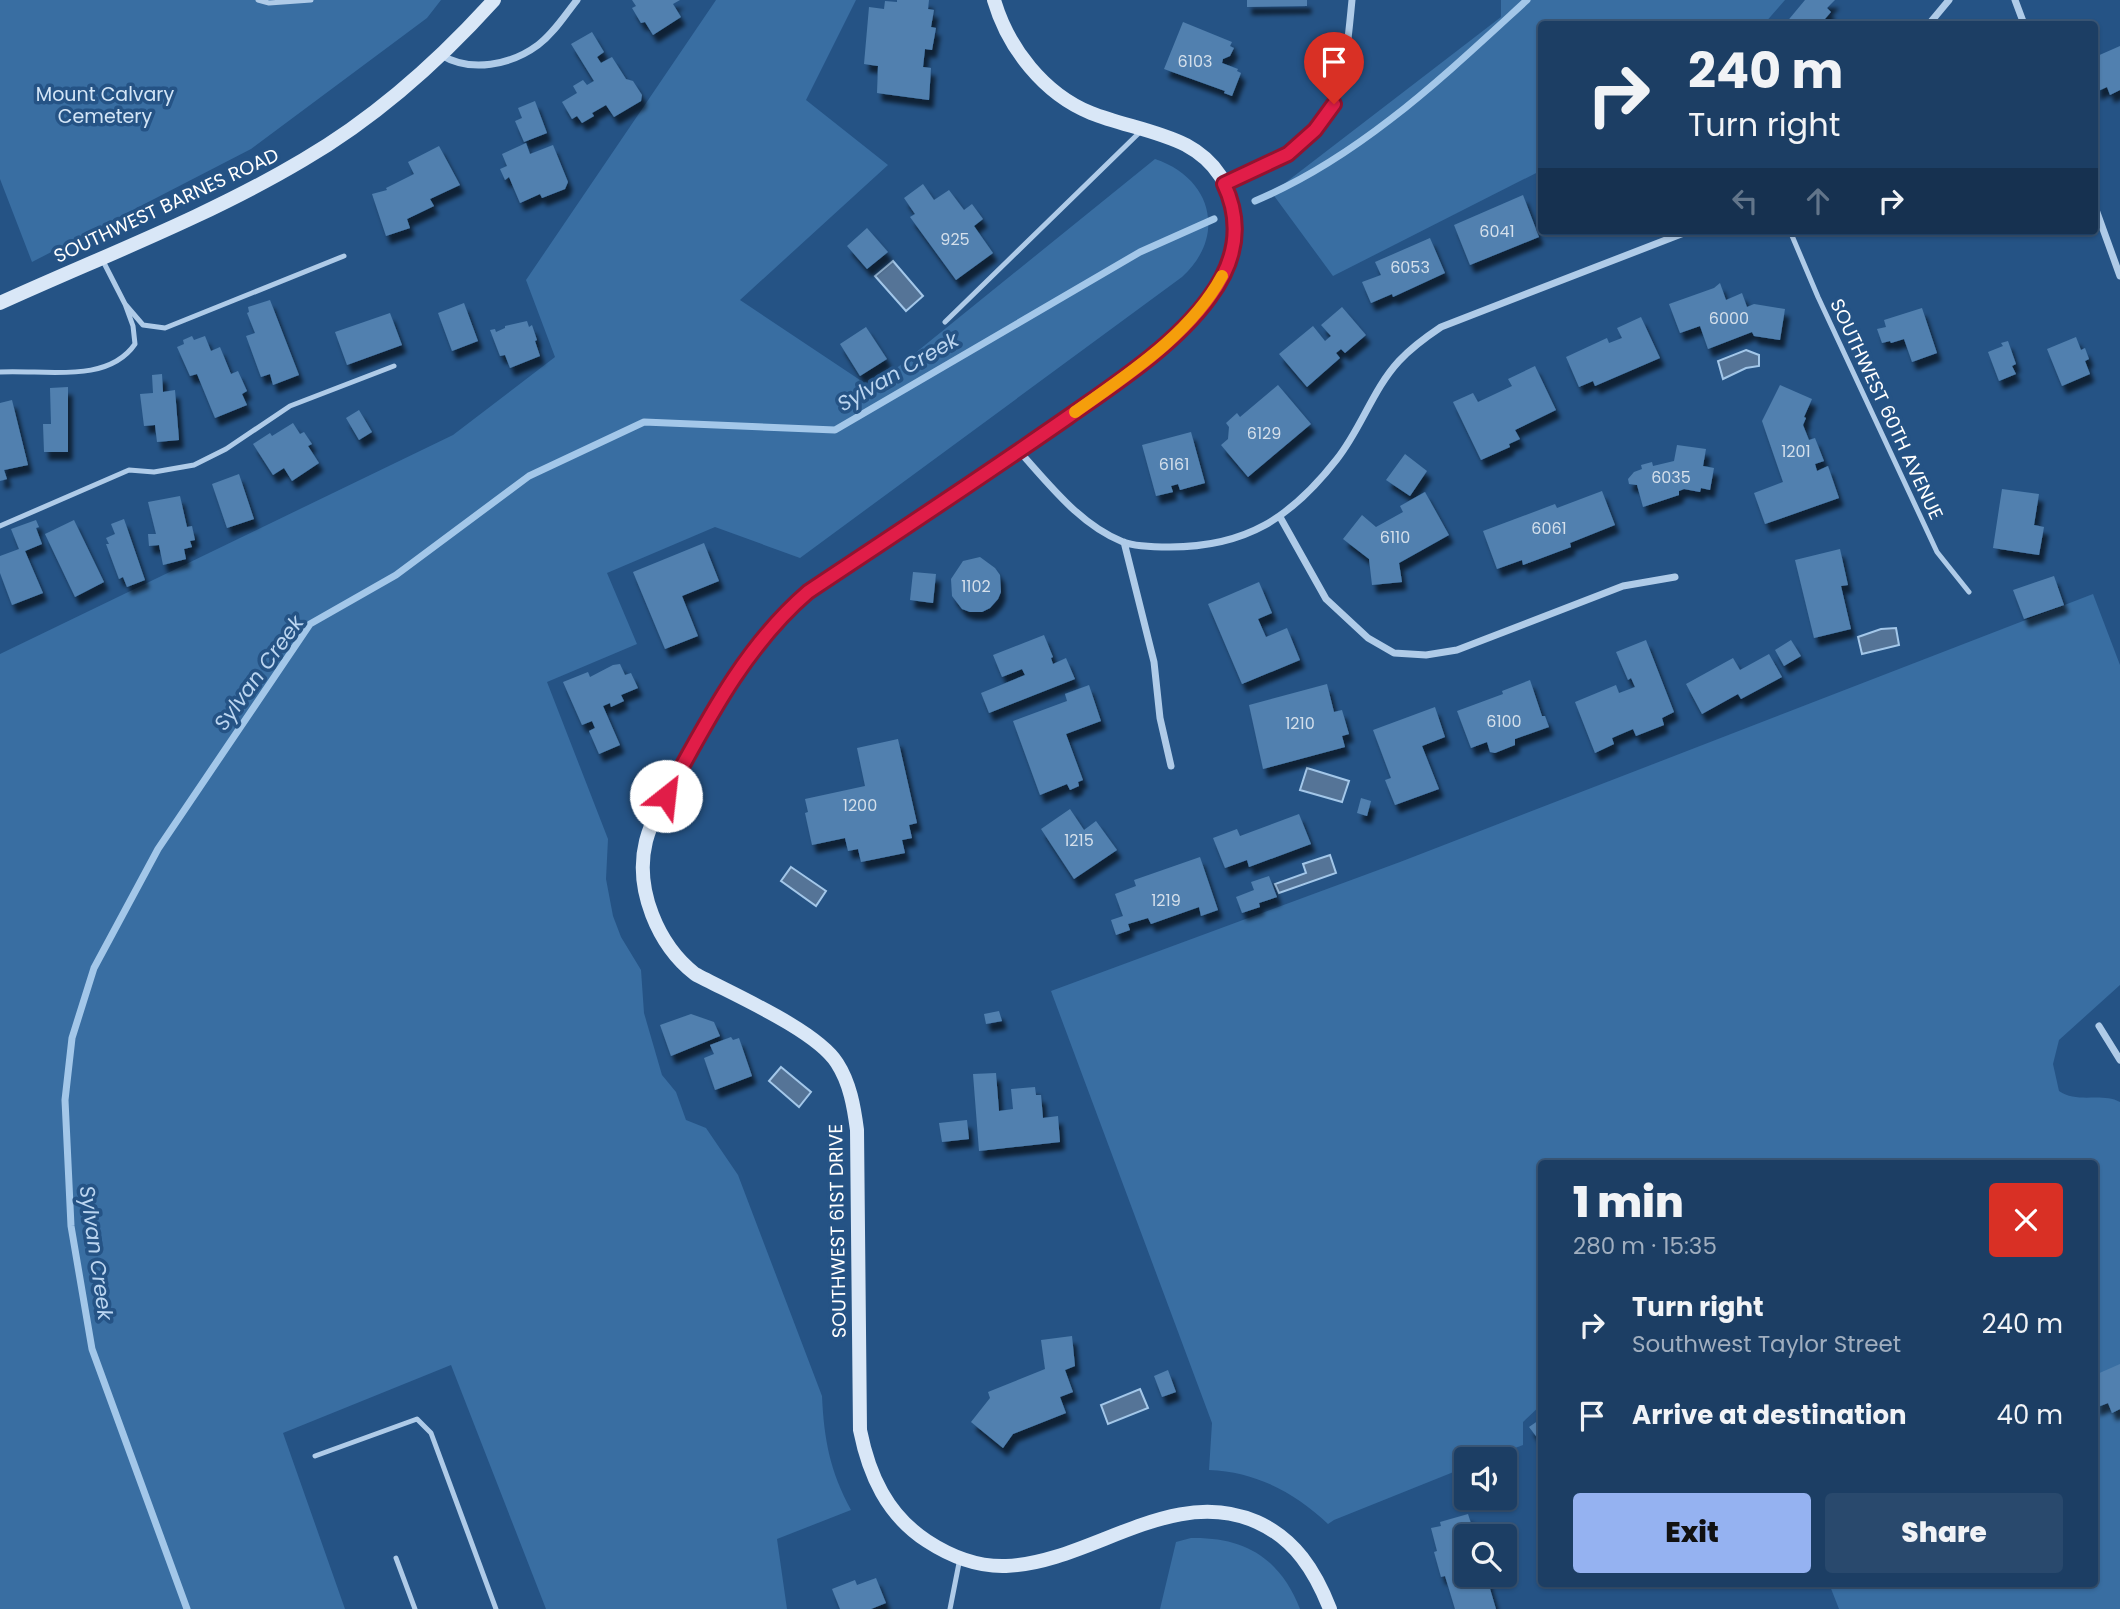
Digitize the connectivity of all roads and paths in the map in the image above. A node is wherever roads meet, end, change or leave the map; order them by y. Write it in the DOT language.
graph roads {
  1 [pos="258,0"];
  2 [pos="311,0"];
  3 [pos="494,0"];
  4 [pos="577,0"];
  5 [pos="994,0"];
  6 [pos="1352,0"];
  7 [pos="1949,0"];
  8 [pos="2015,0"];
  9 [pos="1932,21"];
  10 [pos="2023,21"];
  11 [pos="441,55"];
  12 [pos="1142,129"];
  13 [pos="1224,184"];
  14 [pos="2098,215"];
  15 [pos="1679,235"];
  16 [pos="1792,235"];
  17 [pos="344,256"];
  18 [pos="102,258"];
  19 [pos="2120,276"];
  20 [pos="0,303"];
  21 [pos="125,303"];
  22 [pos="945,322"];
  23 [pos="394,366"];
  24 [pos="0,372"];
  25 [pos="1019,452"];
  26 [pos="1280,517"];
  27 [pos="0,526"];
  28 [pos="1124,542"];
  29 [pos="1675,577"];
  30 [pos="1969,592"];
  31 [pos="1171,766"];
  32 [pos="2099,1026"];
  33 [pos="2120,1060"];
  34 [pos="315,1456"];
  35 [pos="960,1558"];
  36 [pos="396,1559"];
  37 [pos="415,1609"];
  38 [pos="496,1609"];
  39 [pos="950,1609"];
  40 [pos="1329,1609"];
  1 -- 2 [label="lane"];
  3 -- 11 [label="street, SOUTHWEST BARNES ROAD"];
  4 -- 11 [label="street"];
  5 -- 12 [label="street, SOUTHWEST 61ST DRIVE"];
  6 -- 13 [label="street"];
  7 -- 9 [label="street"];
  8 -- 10 [label="street"];
  11 -- 18 [label="street, SOUTHWEST BARNES ROAD"];
  12 -- 13 [label="street, SOUTHWEST 61ST DRIVE"];
  12 -- 22 [label="lane"];
  13 -- 25 [label="street, SOUTHWEST 61ST DRIVE"];
  14 -- 19 [label="street"];
  15 -- 26 [label="street"];
  16 -- 30 [label="lane, SOUTHWEST 60TH AVENUE"];
  17 -- 21 [label="lane"];
  18 -- 20 [label="street, SOUTHWEST BARNES ROAD"];
  18 -- 21 [label="lane"];
  21 -- 24 [label="lane"];
  23 -- 27 [label="lane"];
  25 -- 28 [label="street"];
  25 -- 35 [label="street, SOUTHWEST 61ST DRIVE"];
  26 -- 28 [label="street"];
  26 -- 29 [label="street"];
  28 -- 31 [label="street"];
  32 -- 33 [label="street"];
  34 -- 38 [label="lane"];
  35 -- 39 [label="lane"];
  35 -- 40 [label="street, SOUTHWEST 61ST DRIVE"];
  36 -- 37 [label="lane"];
}
